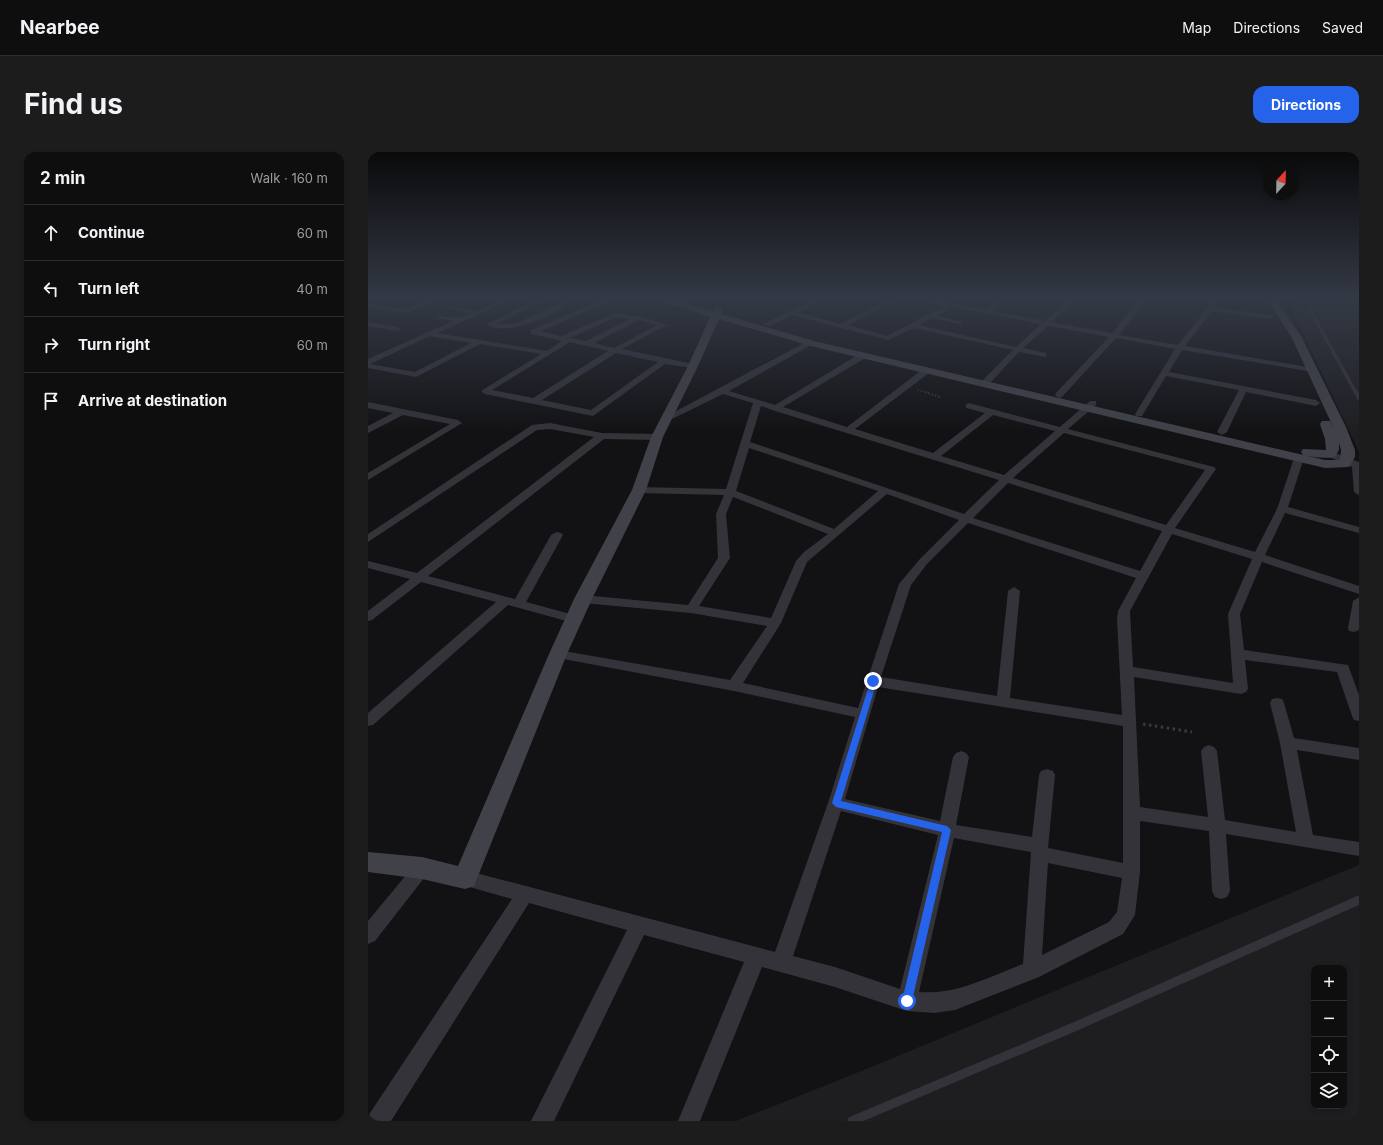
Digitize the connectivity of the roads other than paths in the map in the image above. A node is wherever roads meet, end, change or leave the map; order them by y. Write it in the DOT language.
graph roads {
  1 [pos="411,342"];
  2 [pos="478,342"];
  3 [pos="479,342"];
  4 [pos="562,342"];
  5 [pos="577,342"];
  6 [pos="590,342"];
  7 [pos="630,342"];
  8 [pos="703,342"];
  9 [pos="836,342"];
  10 [pos="988,342"];
  11 [pos="1026,342"];
  12 [pos="1108,342"];
  13 [pos="1151,342"];
  14 [pos="1184,342"];
  15 [pos="1299,342"];
  16 [pos="1328,342"];
  17 [pos="811,343"];
  18 [pos="586,344"];
  19 [pos="1180,347"];
  20 [pos="1018,349"];
  21 [pos="615,350"];
  22 [pos="548,353"];
  23 [pos="864,355"];
  24 [pos="1043,355"];
  25 [pos="1292,355"];
  26 [pos="664,361"];
  27 [pos="368,362"];
  28 [pos="368,366"];
  29 [pos="693,366"];
  30 [pos="1300,368"];
  31 [pos="1313,370"];
  32 [pos="926,371"];
  33 [pos="1164,373"];
  34 [pos="986,382"];
  35 [pos="1244,388"];
  36 [pos="722,391"];
  37 [pos="1059,395"];
  38 [pos="1359,398"];
  39 [pos="534,401"];
  40 [pos="758,402"];
  41 [pos="1316,403"];
  42 [pos="368,405"];
  43 [pos="969,406"];
  44 [pos="1089,406"];
  45 [pos="775,408"];
  46 [pos="401,412"];
  47 [pos="991,412"];
  48 [pos="593,413"];
  49 [pos="1139,414"];
  50 [pos="667,418"];
  51 [pos="368,430"];
  52 [pos="569,430"];
  53 [pos="848,430"];
  54 [pos="1063,430"];
  55 [pos="1222,432"];
  56 [pos="602,436"];
  57 [pos="657,437"];
  58 [pos="744,443"];
  59 [pos="1330,454"];
  60 [pos="934,457"];
  61 [pos="1299,458"];
  62 [pos="1354,465"];
  63 [pos="368,477"];
  64 [pos="1006,479"];
  65 [pos="640,490"];
  66 [pos="885,490"];
  67 [pos="730,492"];
  68 [pos="1359,492"];
  69 [pos="1282,509"];
  70 [pos="967,519"];
  71 [pos="1169,529"];
  72 [pos="1359,530"];
  73 [pos="836,533"];
  74 [pos="557,535"];
  75 [pos="368,539"];
  76 [pos="1258,557"];
  77 [pos="368,564"];
  78 [pos="1142,576"];
  79 [pos="420,578"];
  80 [pos="1359,590"];
  81 [pos="1014,591"];
  82 [pos="583,599"];
  83 [pos="505,601"];
  84 [pos="1359,601"];
  85 [pos="519,604"];
  86 [pos="691,609"];
  87 [pos="368,617"];
  88 [pos="574,619"];
  89 [pos="775,623"];
  90 [pos="1354,628"];
  91 [pos="558,654"];
  92 [pos="1237,654"];
  93 [pos="1128,671"];
  94 [pos="873,681"];
  95 [pos="1353,683"];
  96 [pos="734,686"];
  97 [pos="1003,702"];
  98 [pos="1277,703"];
  99 [pos="863,714"];
  100 [pos="1359,716"];
  101 [pos="368,721"];
  102 [pos="1130,722"];
  103 [pos="1288,743"];
  104 [pos="1210,751"];
  105 [pos="1359,754"];
  106 [pos="961,758"];
  107 [pos="1047,775"];
  108 [pos="836,803"];
  109 [pos="1132,813"];
  110 [pos="1217,824"];
  111 [pos="947,830"];
  112 [pos="1306,841"];
  113 [pos="1359,849"];
  114 [pos="1040,850"];
  115 [pos="368,862"];
  116 [pos="422,868"];
  117 [pos="1131,872"];
  118 [pos="465,878"];
  119 [pos="1221,891"];
  120 [pos="524,894"];
  121 [pos="1359,900"];
  122 [pos="639,925"];
  123 [pos="368,934"];
  124 [pos="756,957"];
  125 [pos="781,963"];
  126 [pos="1032,970"];
  127 [pos="907,1001"];
  128 [pos="378,1121"];
  129 [pos="542,1121"];
  130 [pos="689,1121"];
  131 [pos="852,1121"];
  1 -- 27 [label="street"];
  2 -- 28 [label="street"];
  3 -- 22 [label="street"];
  4 -- 22 [label="street"];
  5 -- 18 [label="street"];
  6 -- 18 [label="street"];
  7 -- 21 [label="street"];
  8 -- 29 [label="street"];
  9 -- 34 [label="street"];
  10 -- 20 [label="street"];
  11 -- 20 [label="street"];
  12 -- 37 [label="street"];
  13 -- 19 [label="street"];
  14 -- 19 [label="street"];
  15 -- 31 [label="street"];
  16 -- 38 [label="lane"];
  17 -- 23 [label="street"];
  17 -- 36 [label="street"];
  18 -- 21 [label="street"];
  19 -- 30 [label="street"];
  19 -- 33 [label="street"];
  20 -- 24 [label="street"];
  20 -- 34 [label="street"];
  21 -- 26 [label="street"];
  21 -- 39 [label="street"];
  22 -- 39 [label="street"];
  23 -- 32 [label="street"];
  23 -- 45 [label="street"];
  25 -- 30 [label="street"];
  26 -- 29 [label="street"];
  26 -- 48 [label="street"];
  29 -- 50 [label="street"];
  30 -- 31 [label="street"];
  30 -- 41 [label="street"];
  31 -- 62 [label="street"];
  32 -- 34 [label="street"];
  32 -- 53 [label="street"];
  33 -- 35 [label="street"];
  33 -- 49 [label="street"];
  34 -- 37 [label="street"];
  34 -- 44 [label="street"];
  35 -- 41 [label="street"];
  35 -- 55 [label="street"];
  36 -- 40 [label="street"];
  36 -- 50 [label="street"];
  37 -- 44 [label="street"];
  39 -- 48 [label="street"];
  40 -- 45 [label="street"];
  40 -- 58 [label="street"];
  41 -- 59 [label="street"];
  42 -- 46 [label="street"];
  43 -- 47 [label="street"];
  44 -- 49 [label="street"];
  44 -- 54 [label="street"];
  44 -- 61 [label="street"];
  45 -- 53 [label="street"];
  46 -- 51 [label="street"];
  46 -- 63 [label="street"];
  47 -- 54 [label="street"];
  47 -- 60 [label="street"];
  48 -- 52 [label="street"];
  49 -- 55 [label="street"];
  50 -- 57 [label="street"];
  52 -- 56 [label="street"];
  52 -- 75 [label="street"];
  53 -- 60 [label="street"];
  54 -- 64 [label="street"];
  54 -- 71 [label="street"];
  55 -- 59 [label="street"];
  56 -- 57 [label="street"];
  56 -- 79 [label="street"];
  57 -- 65 [label="street"];
  58 -- 66 [label="street"];
  58 -- 67 [label="street"];
  59 -- 62 [label="street"];
  60 -- 64 [label="street"];
  61 -- 62 [label="street"];
  61 -- 69 [label="street"];
  62 -- 68 [label="street"];
  64 -- 70 [label="street"];
  64 -- 71 [label="street"];
  65 -- 67 [label="street"];
  65 -- 82 [label="street"];
  66 -- 70 [label="street"];
  66 -- 73 [label="street"];
  67 -- 73 [label="street"];
  67 -- 86 [label="street"];
  69 -- 72 [label="street"];
  69 -- 76 [label="street"];
  70 -- 78 [label="street"];
  70 -- 94 [label="street"];
  71 -- 76 [label="street"];
  71 -- 78 [label="street"];
  73 -- 89 [label="street"];
  74 -- 85 [label="street"];
  76 -- 80 [label="street"];
  76 -- 92 [label="street"];
  77 -- 79 [label="street"];
  78 -- 93 [label="street"];
  79 -- 83 [label="street"];
  79 -- 87 [label="street"];
  81 -- 97 [label="street"];
  82 -- 86 [label="street"];
  82 -- 88 [label="street"];
  83 -- 85 [label="street"];
  83 -- 101 [label="street"];
  84 -- 90 [label="street"];
  85 -- 88 [label="street"];
  86 -- 89 [label="street"];
  88 -- 91 [label="street"];
  89 -- 96 [label="street"];
  91 -- 96 [label="street"];
  91 -- 118 [label="street"];
  92 -- 93 [label="street"];
  92 -- 95 [label="street"];
  93 -- 102 [label="street"];
  94 -- 97 [label="street"];
  94 -- 99 [label="street"];
  95 -- 100 [label="street"];
  96 -- 99 [label="street"];
  97 -- 102 [label="street"];
  98 -- 103 [label="street"];
  99 -- 108 [label="street"];
  102 -- 109 [label="street"];
  103 -- 105 [label="street"];
  103 -- 112 [label="street"];
  104 -- 110 [label="street"];
  106 -- 111 [label="street"];
  107 -- 114 [label="street"];
  108 -- 111 [label="street"];
  108 -- 125 [label="street"];
  109 -- 110 [label="street"];
  109 -- 117 [label="street"];
  110 -- 112 [label="street"];
  110 -- 119 [label="street"];
  111 -- 114 [label="street"];
  111 -- 127 [label="street"];
  112 -- 113 [label="street"];
  114 -- 117 [label="street"];
  114 -- 126 [label="street"];
  115 -- 116 [label="street"];
  116 -- 118 [label="street"];
  116 -- 123 [label="street"];
  117 -- 126 [label="street"];
  118 -- 120 [label="street"];
  120 -- 122 [label="street"];
  120 -- 128 [label="street"];
  121 -- 131 [label="lane"];
  122 -- 124 [label="street"];
  122 -- 129 [label="street"];
  124 -- 125 [label="street"];
  124 -- 130 [label="street"];
  125 -- 127 [label="street"];
  126 -- 127 [label="street"];
}
